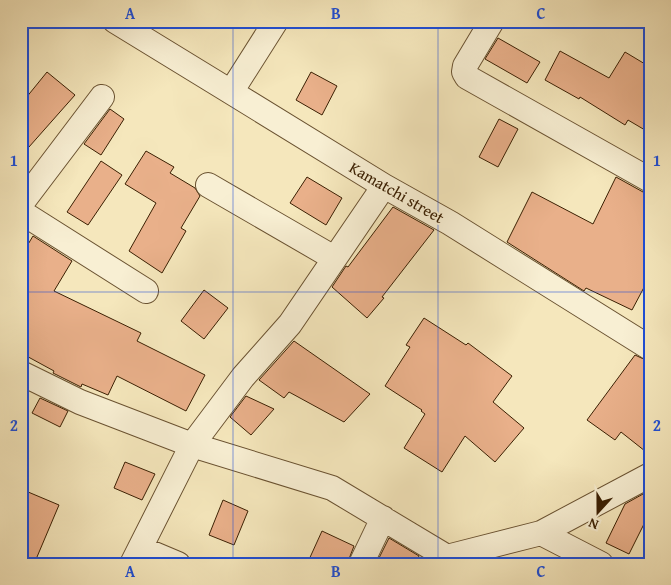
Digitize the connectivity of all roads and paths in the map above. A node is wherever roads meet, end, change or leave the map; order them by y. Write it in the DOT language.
graph roads {
  1 [pos="115,21"];
  2 [pos="276,21"];
  3 [pos="492,21"];
  4 [pos="231,92"];
  5 [pos="102,97"];
  6 [pos="650,180"];
  7 [pos="208,185"];
  8 [pos="384,186"];
  9 [pos="21,204"];
  10 [pos="21,212"];
  11 [pos="334,258"];
  12 [pos="146,291"];
  13 [pos="641,342"];
  14 [pos="23,377"];
  15 [pos="192,445"];
  16 [pos="650,474"];
  17 [pos="383,518"];
  18 [pos="541,533"];
  19 [pos="136,556"];
  20 [pos="446,560"];
  21 [pos="178,564"];
  22 [pos="361,564"];
  23 [pos="601,564"];
  1 -- 4 [label="street, Kamatchi street"];
  2 -- 4 [label="street"];
  3 -- 6 [label="street"];
  4 -- 8 [label="street, Kamatchi street"];
  5 -- 9 [label="street"];
  7 -- 11 [label="street"];
  8 -- 11 [label="street"];
  8 -- 13 [label="street, Kamatchi street"];
  10 -- 12 [label="street"];
  11 -- 15 [label="street"];
  14 -- 15 [label="street"];
  15 -- 17 [label="street"];
  15 -- 19 [label="street"];
  16 -- 18 [label="street"];
  17 -- 20 [label="street"];
  17 -- 22 [label="street"];
  18 -- 20 [label="street"];
  18 -- 23 [label="street"];
  19 -- 21 [label="street"];
}
